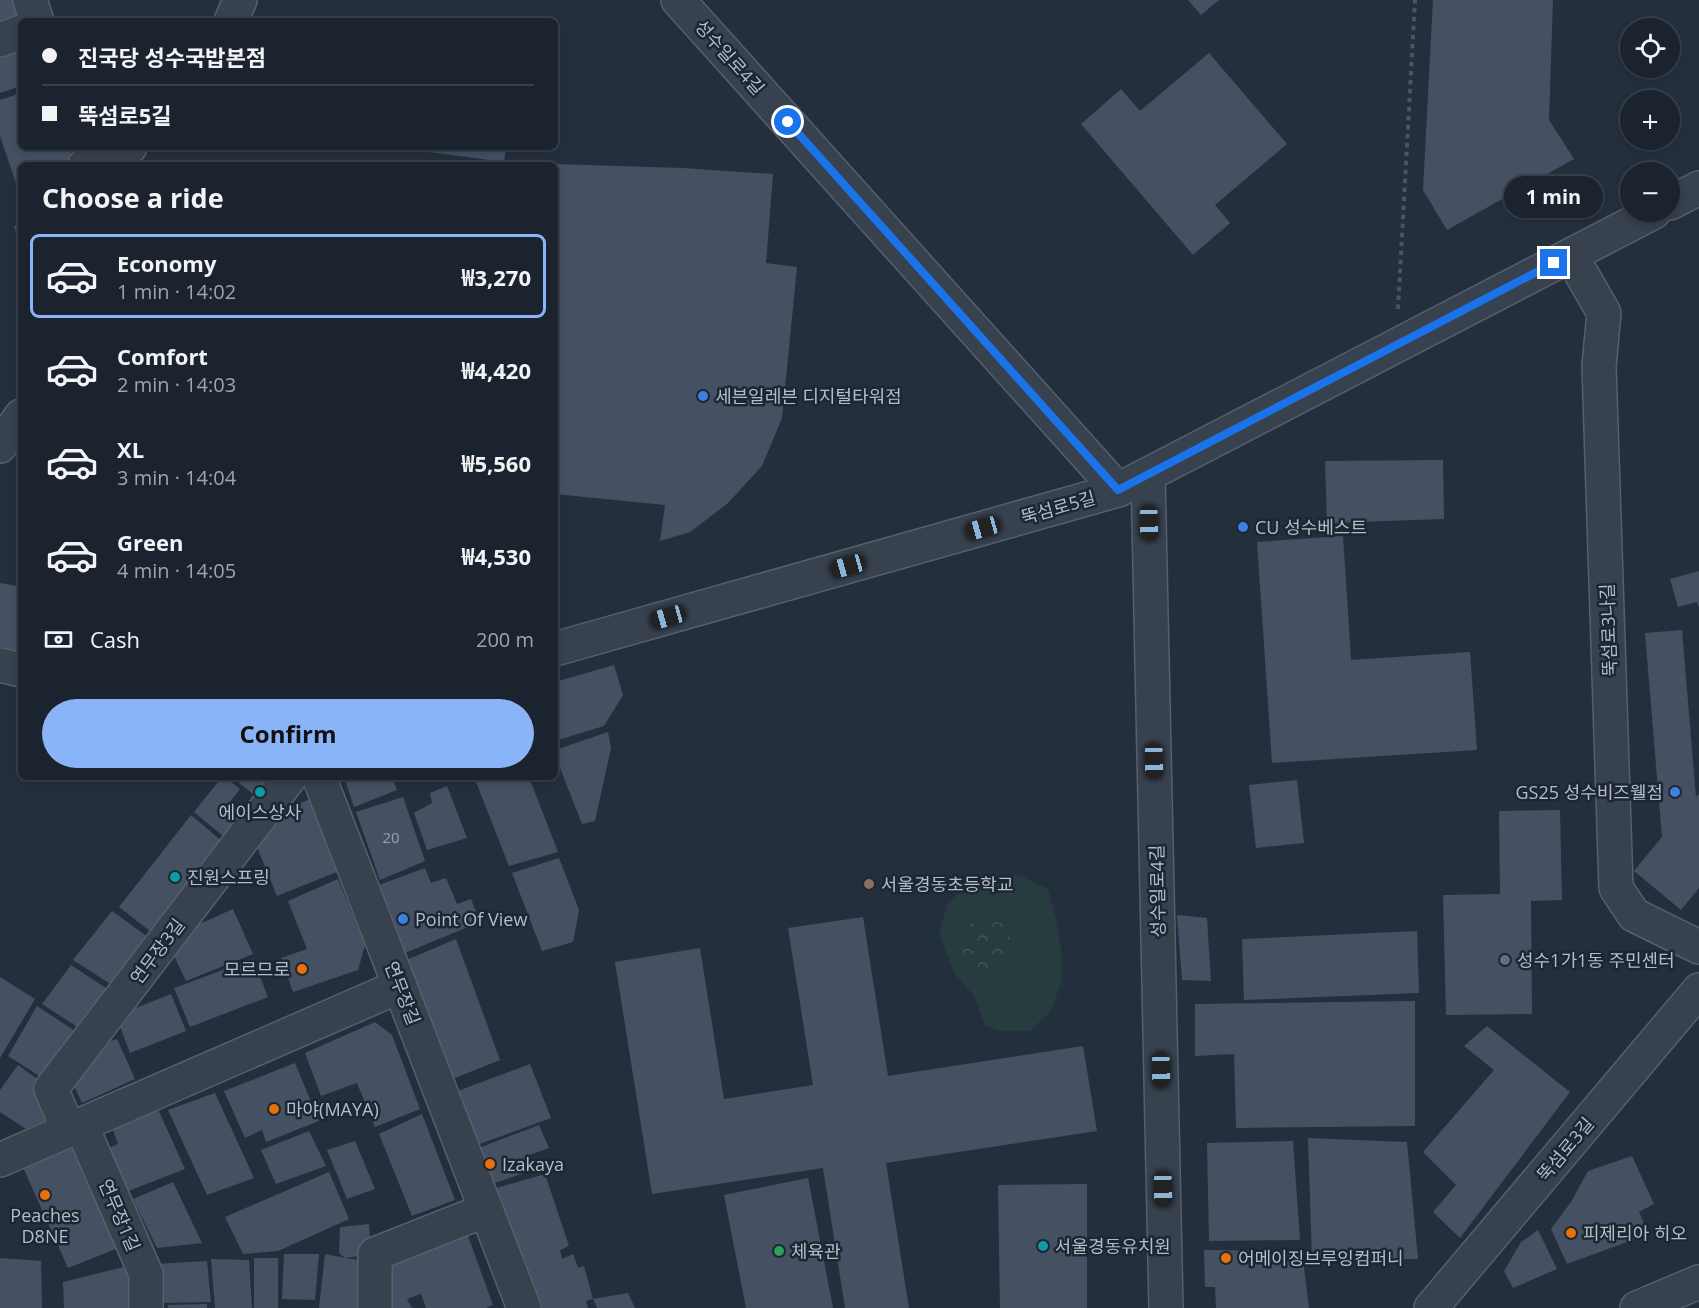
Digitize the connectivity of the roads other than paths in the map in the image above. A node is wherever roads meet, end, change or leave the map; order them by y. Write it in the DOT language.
graph roads {
  1 [pos="30,0"];
  2 [pos="240,0"];
  3 [pos="678,0"];
  4 [pos="36,18"];
  5 [pos="232,18"];
  6 [pos="18,33"];
  7 [pos="0,40"];
  8 [pos="122,150"];
  9 [pos="92,162"];
  10 [pos="1699,188"];
  11 [pos="1680,198"];
  12 [pos="1635,222"];
  13 [pos="1581,273"];
  14 [pos="18,420"];
  15 [pos="0,446"];
  16 [pos="1148,475"];
  17 [pos="1118,490"];
  18 [pos="558,648"];
  19 [pos="0,665"];
  20 [pos="18,669"];
  21 [pos="288,780"];
  22 [pos="320,780"];
  23 [pos="1699,948"];
  24 [pos="400,986"];
  25 [pos="1699,990"];
  26 [pos="75,1127"];
  27 [pos="0,1160"];
  28 [pos="486,1210"];
  29 [pos="1699,1282"];
  30 [pos="146,1308"];
  31 [pos="375,1308"];
  32 [pos="524,1308"];
  33 [pos="1166,1308"];
  34 [pos="1431,1308"];
  35 [pos="1637,1308"];
  1 -- 4 [label="street"];
  2 -- 5 [label="street"];
  3 -- 17 [label="street, 성수일로4길"];
  6 -- 7 [label="street"];
  8 -- 9 [label="street"];
  10 -- 11 [label="street"];
  12 -- 16 [label="street, 뚝섬로5길"];
  13 -- 23 [label="street, 뚝섬로3나길"];
  14 -- 15 [label="street"];
  16 -- 17 [label="street, 뚝섬로5길"];
  16 -- 33 [label="street, 성수일로4길"];
  17 -- 18 [label="street, 뚝섬로5길"];
  19 -- 20 [label="street"];
  21 -- 26 [label="street, 연무장3길"];
  22 -- 24 [label="street, 연무장길"];
  24 -- 26 [label="street"];
  24 -- 28 [label="street, 연무장길"];
  25 -- 34 [label="street, 뚝섬로3길"];
  26 -- 27 [label="street"];
  26 -- 30 [label="street, 연무장1길"];
  28 -- 31 [label="street"];
  28 -- 32 [label="street, 연무장길"];
  29 -- 35 [label="street"];
}
